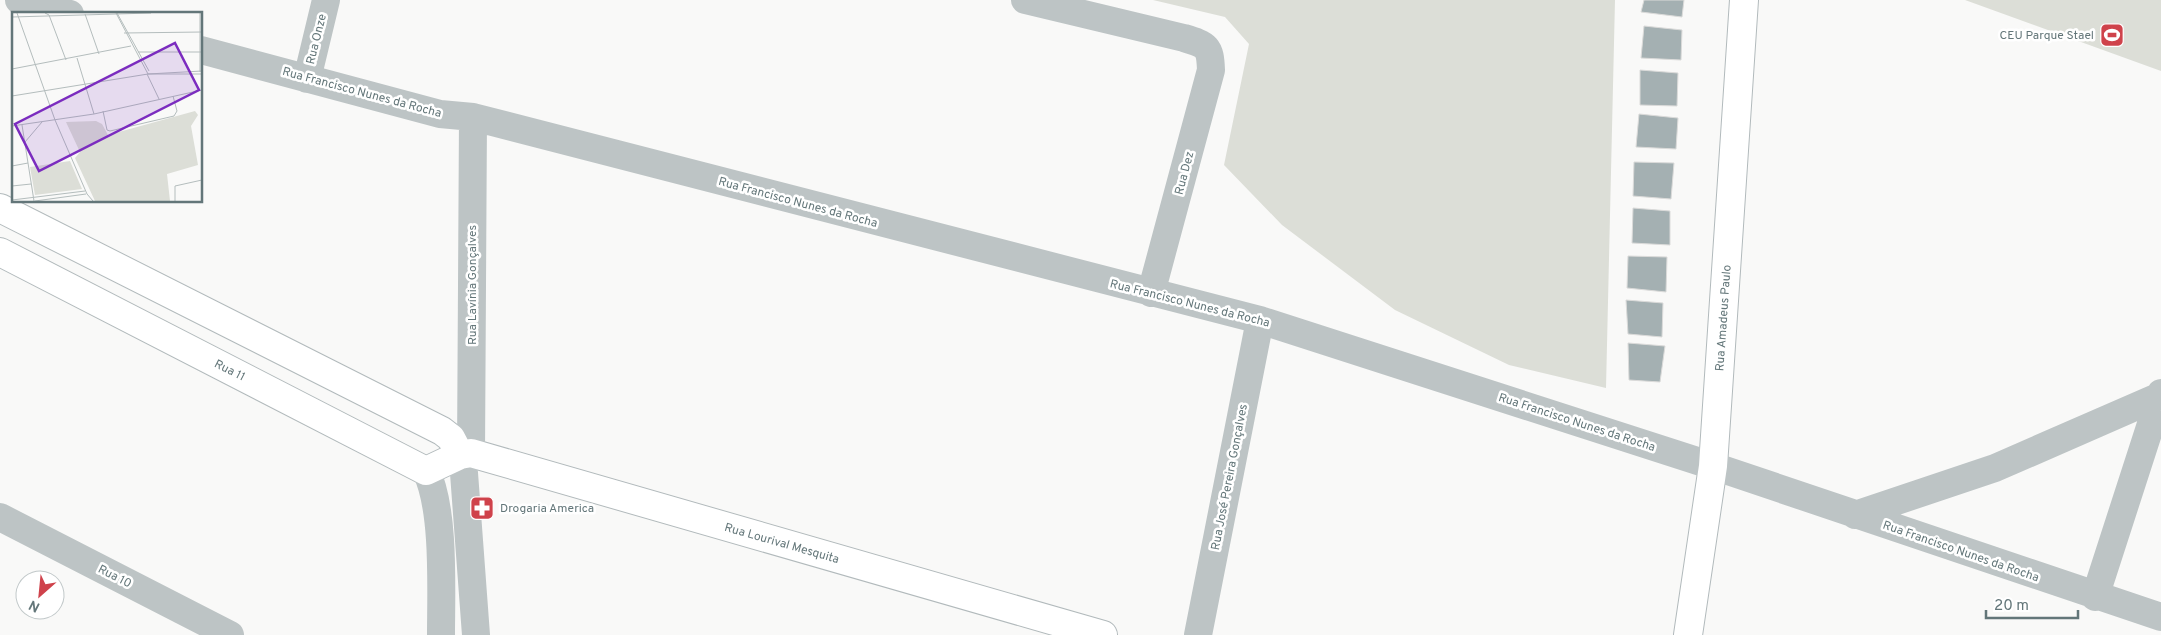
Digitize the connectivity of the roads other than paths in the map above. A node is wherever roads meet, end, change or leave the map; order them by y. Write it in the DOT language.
graph roads {
  1 [pos="19,0"];
  2 [pos="326,0"];
  3 [pos="1025,0"];
  4 [pos="1744,0"];
  5 [pos="63,12"];
  6 [pos="202,50"];
  7 [pos="307,78"];
  8 [pos="473,118"];
  9 [pos="0,208"];
  10 [pos="0,252"];
  11 [pos="1152,293"];
  12 [pos="1260,320"];
  13 [pos="2160,394"];
  14 [pos="466,454"];
  15 [pos="1713,466"];
  16 [pos="426,471"];
  17 [pos="1855,515"];
  18 [pos="0,517"];
  19 [pos="2095,597"];
  20 [pos="2161,617"];
  21 [pos="230,635"];
  22 [pos="441,635"];
  23 [pos="476,635"];
  24 [pos="1103,635"];
  25 [pos="1198,635"];
  26 [pos="1688,635"];
  1 -- 5 [label="street"];
  2 -- 7 [label="street, Rua Onze"];
  3 -- 11 [label="street, Rua Dez"];
  4 -- 15 [label="main road, Rua Amadeus Paulo"];
  6 -- 7 [label="street, Rua Francisco Nunes da Rocha"];
  7 -- 8 [label="street, Rua Francisco Nunes da Rocha"];
  8 -- 11 [label="street, Rua Francisco Nunes da Rocha"];
  8 -- 14 [label="street, Rua Lavínia Gonçalves"];
  9 -- 14 [label="main road, Rua Lavínia Gonçalves"];
  10 -- 16 [label="main road, Rua 11"];
  11 -- 12 [label="street, Rua Francisco Nunes da Rocha"];
  12 -- 15 [label="street, Rua Francisco Nunes da Rocha"];
  12 -- 25 [label="street, Rua José Pereira Gonçalves"];
  13 -- 17 [label="street"];
  13 -- 19 [label="street"];
  14 -- 16 [label="main road"];
  14 -- 23 [label="street, Rua Lavínia Gonçalves"];
  14 -- 24 [label="main road, Rua Lourival Mesquita"];
  15 -- 17 [label="street, Rua Francisco Nunes da Rocha"];
  15 -- 26 [label="main road, Rua Amadeus Paulo"];
  16 -- 22 [label="street"];
  17 -- 19 [label="street, Rua Francisco Nunes da Rocha"];
  18 -- 21 [label="street, Rua 10"];
  19 -- 20 [label="street, Rua Francisco Nunes da Rocha"];
}
